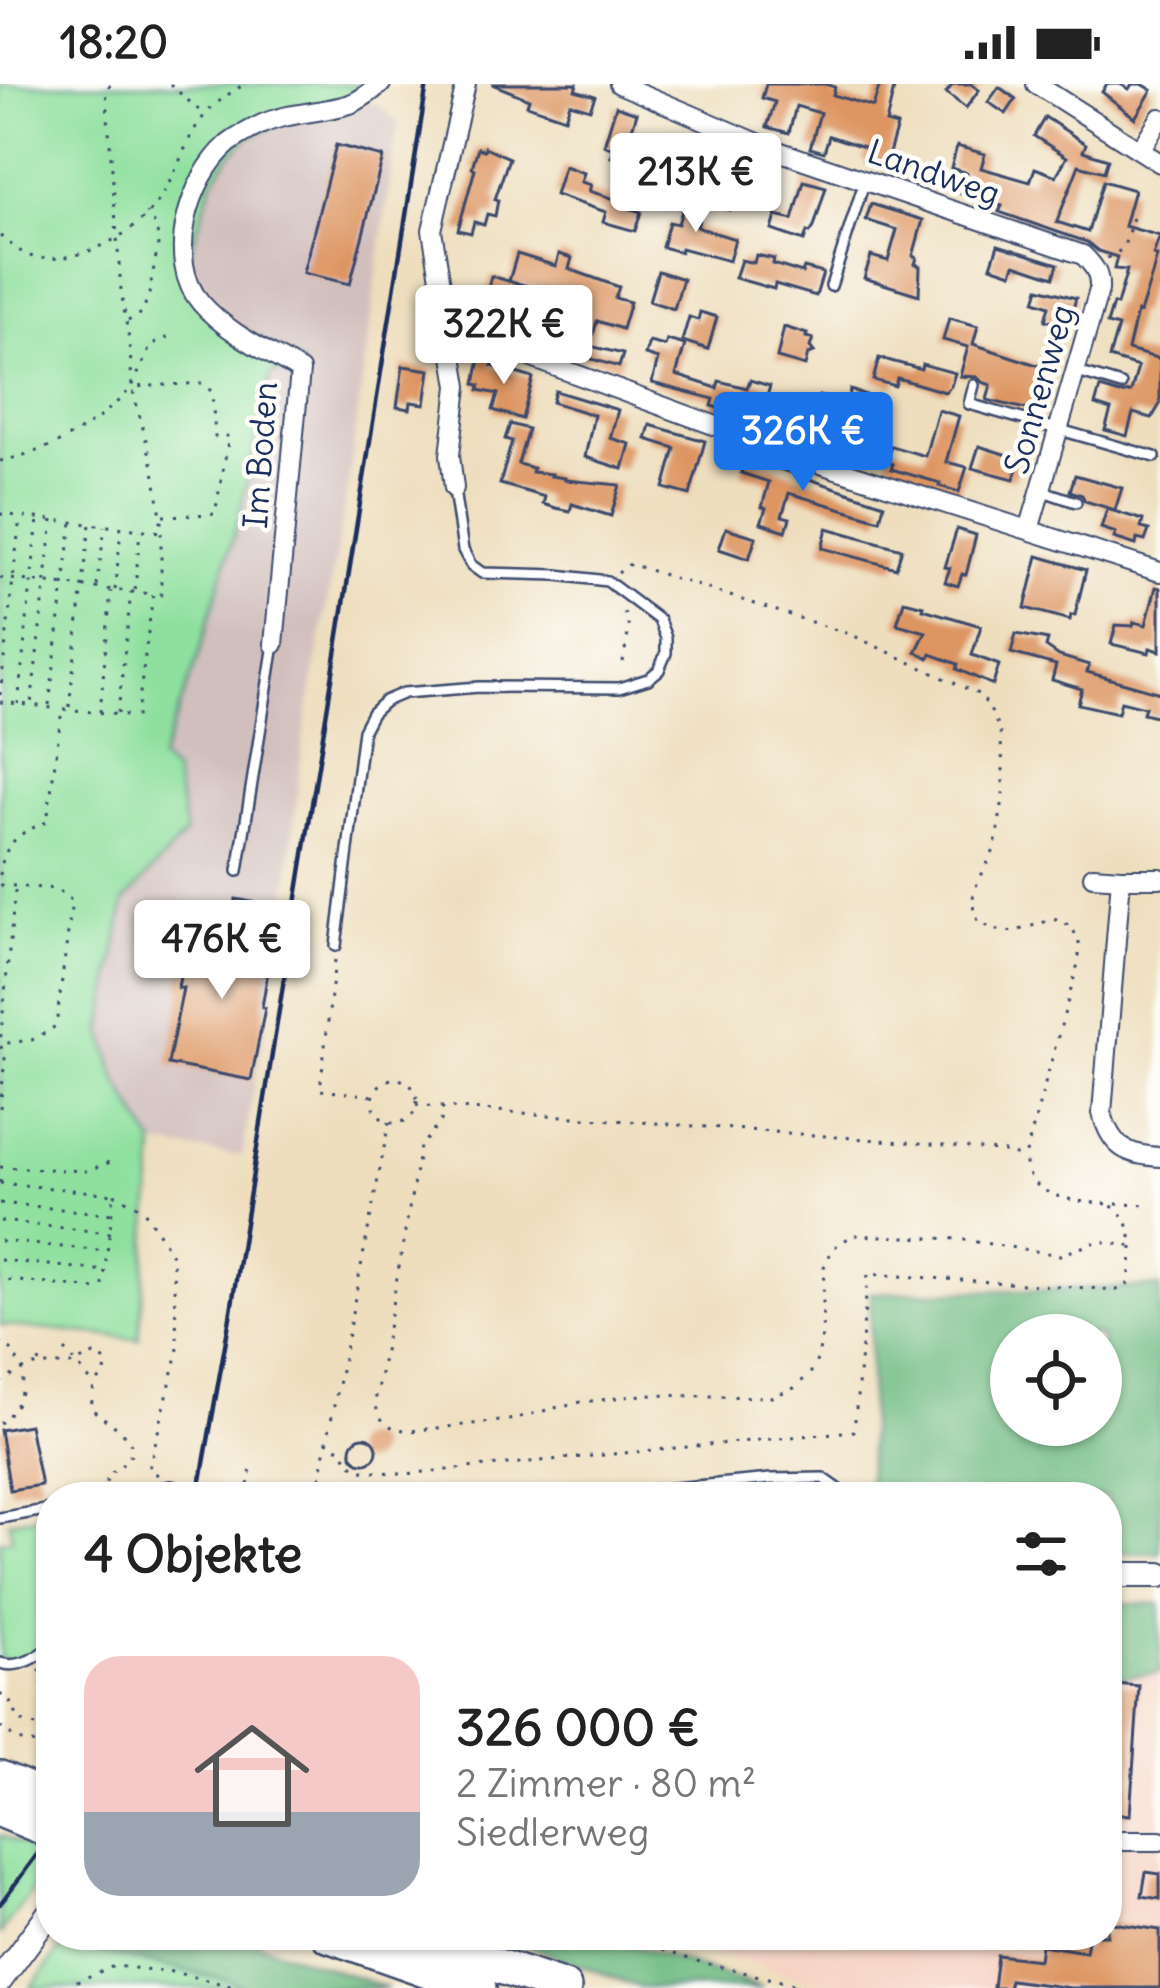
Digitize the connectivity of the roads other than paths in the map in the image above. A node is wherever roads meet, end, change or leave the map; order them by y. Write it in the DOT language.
graph roads {
  1 [pos="381,84"];
  2 [pos="466,84"];
  3 [pos="619,84"];
  4 [pos="1036,84"];
  5 [pos="1160,118"];
  6 [pos="1140,150"];
  7 [pos="1160,163"];
  8 [pos="865,180"];
  9 [pos="1094,266"];
  10 [pos="830,286"];
  11 [pos="448,327"];
  12 [pos="1074,371"];
  13 [pos="1120,385"];
  14 [pos="974,386"];
  15 [pos="1057,428"];
  16 [pos="1155,457"];
  17 [pos="454,488"];
  18 [pos="1040,490"];
  19 [pos="1076,502"];
  20 [pos="1029,530"];
  21 [pos="1160,572"];
  22 [pos="274,644"];
  23 [pos="238,871"];
  24 [pos="1093,876"];
  25 [pos="1121,878"];
  26 [pos="1160,878"];
  27 [pos="336,946"];
  28 [pos="1160,1157"];
  29 [pos="739,1482"];
  30 [pos="829,1482"];
  31 [pos="36,1512"];
  32 [pos="0,1518"];
  33 [pos="1122,1575"];
  34 [pos="1160,1575"];
  35 [pos="36,1657"];
  36 [pos="0,1663"];
  37 [pos="0,1778"];
  38 [pos="34,1811"];
  39 [pos="1122,1841"];
  40 [pos="1160,1841"];
  41 [pos="36,1931"];
  42 [pos="371,1950"];
  43 [pos="449,1950"];
  44 [pos="0,1980"];
  45 [pos="479,1988"];
  46 [pos="564,1988"];
  1 -- 22 [label="street, Im Boden"];
  2 -- 11 [label="street"];
  3 -- 8 [label="street, Landweg"];
  4 -- 6 [label="street"];
  5 -- 6 [label="street"];
  6 -- 7 [label="street"];
  8 -- 9 [label="street, Landweg"];
  8 -- 10 [label="lane"];
  9 -- 12 [label="street, Sonnenweg"];
  11 -- 17 [label="street"];
  11 -- 20 [label="street"];
  12 -- 13 [label="lane"];
  12 -- 15 [label="street, Sonnenweg"];
  14 -- 15 [label="lane"];
  15 -- 16 [label="lane"];
  15 -- 18 [label="street, Sonnenweg"];
  17 -- 27 [label="lane"];
  18 -- 19 [label="lane"];
  18 -- 20 [label="street, Sonnenweg"];
  20 -- 21 [label="street"];
  22 -- 23 [label="lane"];
  24 -- 25 [label="street"];
  25 -- 26 [label="street"];
  25 -- 28 [label="street"];
  29 -- 30 [label="lane"];
  31 -- 32 [label="lane"];
  33 -- 34 [label="street"];
  35 -- 36 [label="lane"];
  37 -- 38 [label="highway"];
  39 -- 40 [label="street"];
  41 -- 44 [label="street"];
  42 -- 45 [label="highway"];
  43 -- 46 [label="highway"];
}
